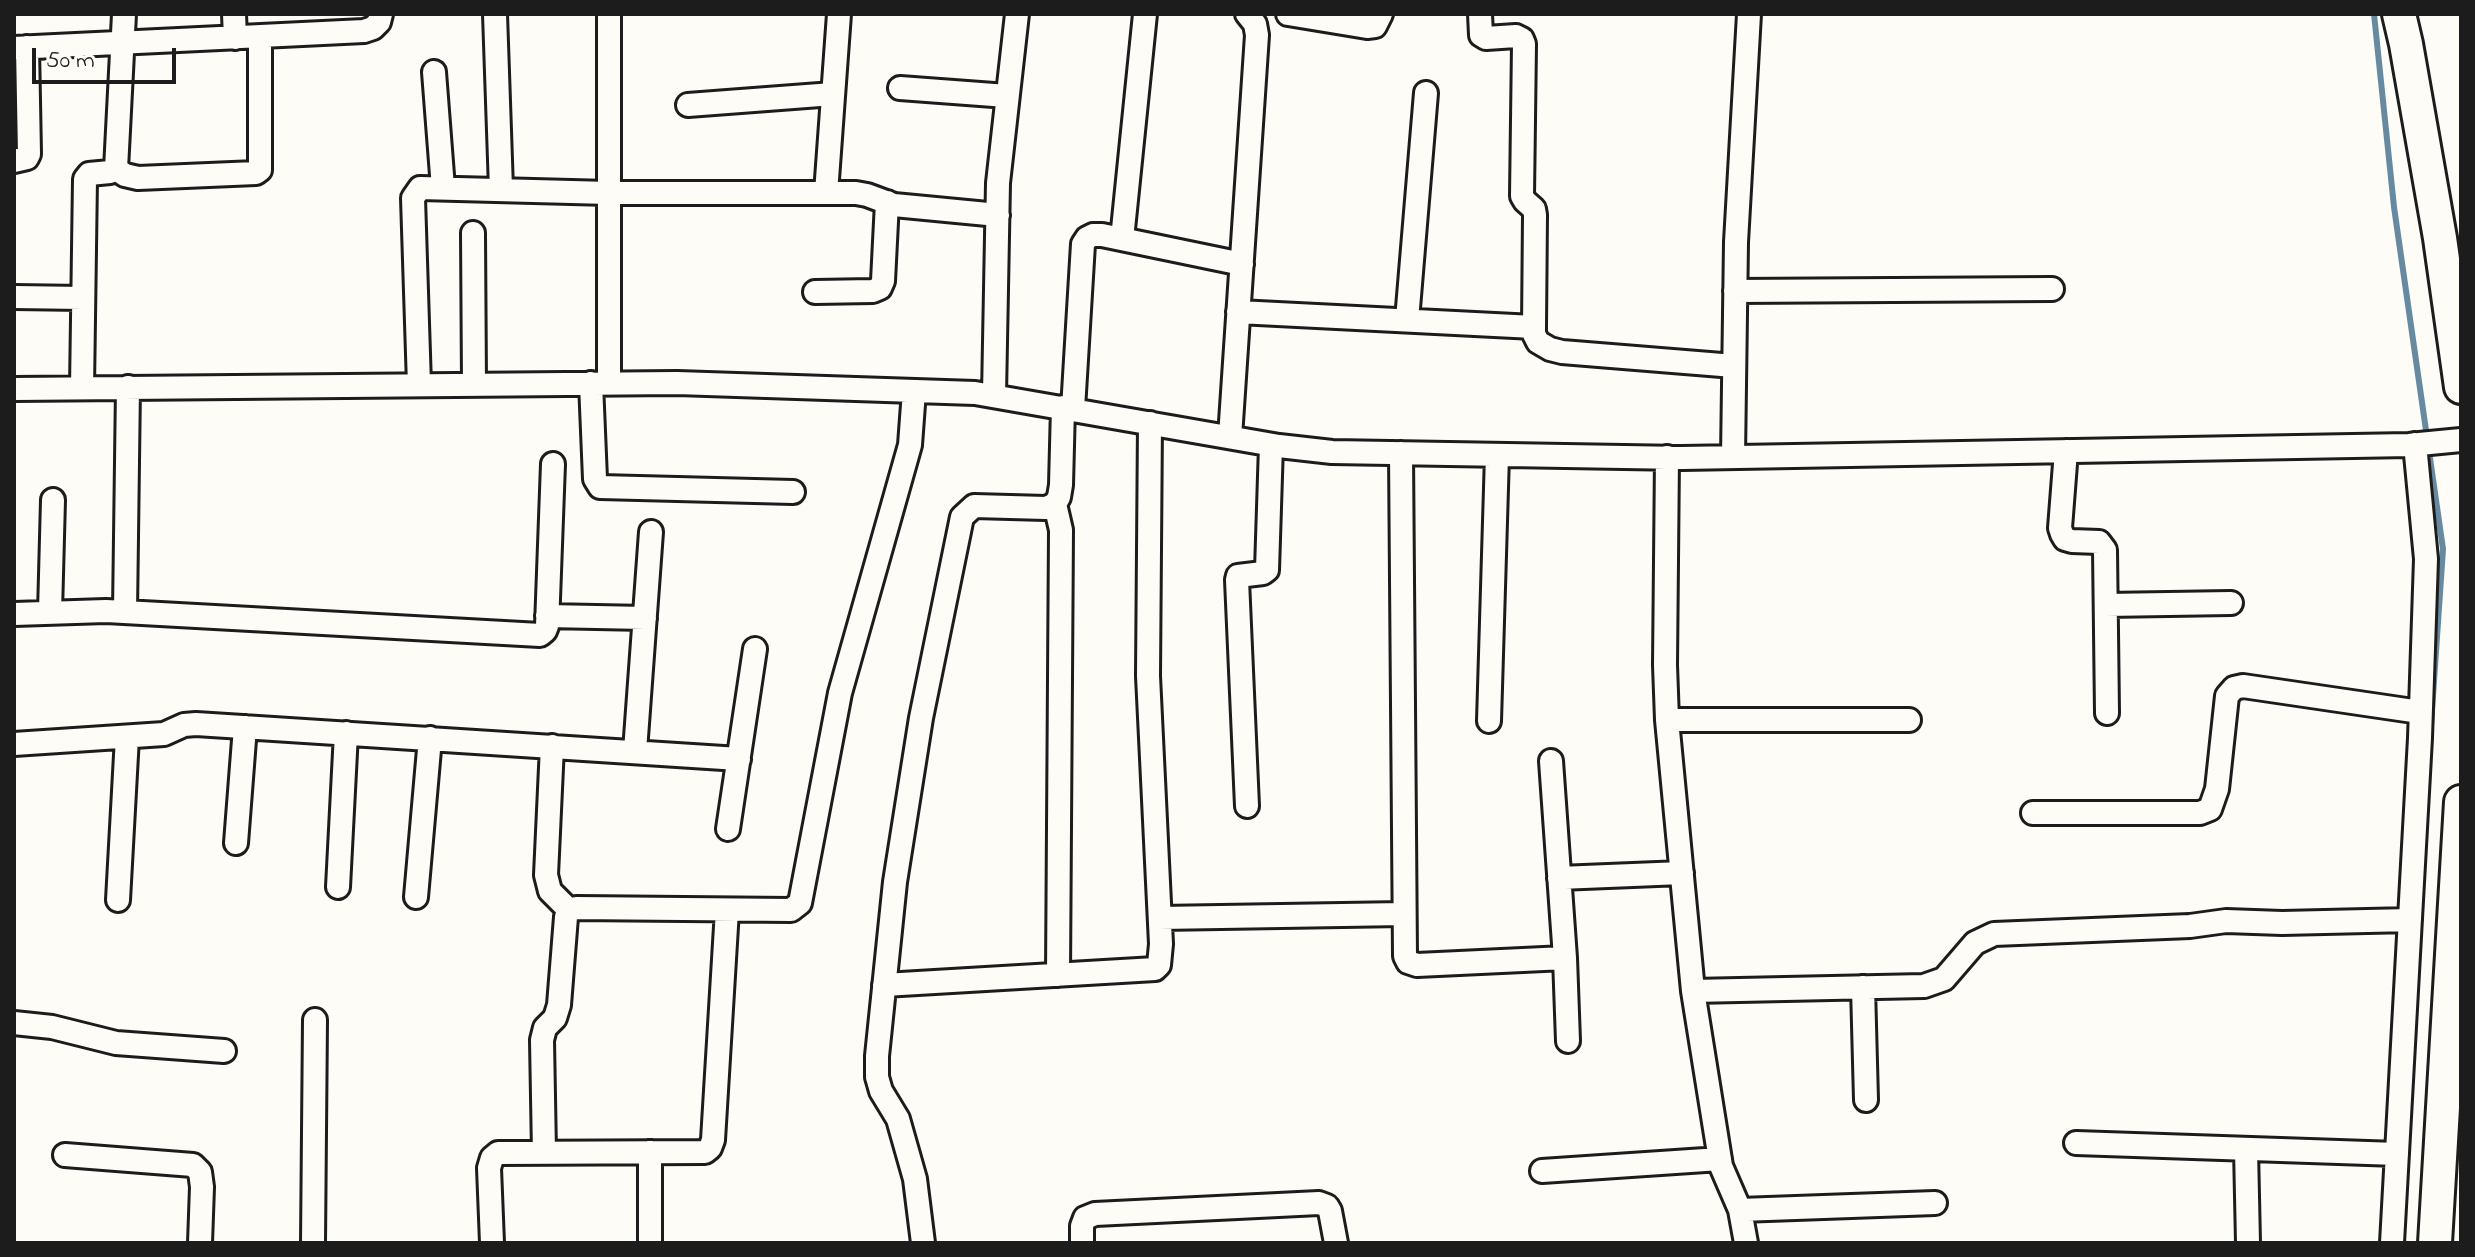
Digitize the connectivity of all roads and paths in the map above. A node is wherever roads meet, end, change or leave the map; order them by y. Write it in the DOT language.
graph roads {
  1 [pos="124,14"];
  2 [pos="234,14"];
  3 [pos="381,14"];
  4 [pos="495,14"];
  5 [pos="609,14"];
  6 [pos="839,14"];
  7 [pos="1017,14"];
  8 [pos="1145,14"];
  9 [pos="1247,14"];
  10 [pos="1288,14"];
  11 [pos="1381,14"];
  12 [pos="1480,14"];
  13 [pos="1749,14"];
  14 [pos="2399,14"];
  15 [pos="260,37"];
  16 [pos="235,38"];
  17 [pos="123,42"];
  18 [pos="20,48"];
  19 [pos="434,72"];
  20 [pos="900,88"];
  21 [pos="1426,93"];
  22 [pos="833,94"];
  23 [pos="1007,96"];
  24 [pos="688,105"];
  25 [pos="14,161"];
  26 [pos="116,169"];
  27 [pos="443,188"];
  28 [pos="501,189"];
  29 [pos="609,193"];
  30 [pos="826,193"];
  31 [pos="887,202"];
  32 [pos="998,215"];
  33 [pos="473,233"];
  34 [pos="1122,239"];
  35 [pos="1242,264"];
  36 [pos="2052,289"];
  37 [pos="1735,291"];
  38 [pos="815,292"];
  39 [pos="14,297"];
  40 [pos="83,298"];
  41 [pos="1238,312"];
  42 [pos="1407,320"];
  43 [pos="1534,327"];
  44 [pos="1734,366"];
  45 [pos="600,383"];
  46 [pos="474,384"];
  47 [pos="419,385"];
  48 [pos="128,387"];
  49 [pos="2461,387"];
  50 [pos="82,388"];
  51 [pos="14,389"];
  52 [pos="914,391"];
  53 [pos="994,395"];
  54 [pos="1068,408"];
  55 [pos="1150,423"];
  56 [pos="1230,437"];
  57 [pos="2460,440"];
  58 [pos="2419,444"];
  59 [pos="1271,445"];
  60 [pos="2066,451"];
  61 [pos="1401,453"];
  62 [pos="1497,455"];
  63 [pos="1667,457"];
  64 [pos="1733,457"];
  65 [pos="553,464"];
  66 [pos="793,492"];
  67 [pos="53,500"];
  68 [pos="1055,504"];
  69 [pos="651,532"];
  70 [pos="2231,603"];
  71 [pos="2106,605"];
  72 [pos="50,612"];
  73 [pos="125,612"];
  74 [pos="14,614"];
  75 [pos="547,616"];
  76 [pos="645,618"];
  77 [pos="755,649"];
  78 [pos="2420,712"];
  79 [pos="2107,713"];
  80 [pos="1667,720"];
  81 [pos="1909,720"];
  82 [pos="1489,721"];
  83 [pos="245,727"];
  84 [pos="346,733"];
  85 [pos="127,737"];
  86 [pos="430,738"];
  87 [pos="14,744"];
  88 [pos="552,746"];
  89 [pos="635,751"];
  90 [pos="739,759"];
  91 [pos="1551,761"];
  92 [pos="2461,802"];
  93 [pos="1247,806"];
  94 [pos="2033,813"];
  95 [pos="728,829"];
  96 [pos="236,843"];
  97 [pos="1682,873"];
  98 [pos="1559,878"];
  99 [pos="338,887"];
  100 [pos="416,897"];
  101 [pos="118,900"];
  102 [pos="569,910"];
  103 [pos="727,910"];
  104 [pos="1403,914"];
  105 [pos="1160,918"];
  106 [pos="2410,920"];
  107 [pos="1565,958"];
  108 [pos="1058,975"];
  109 [pos="884,985"];
  110 [pos="1863,987"];
  111 [pos="1693,991"];
  112 [pos="315,1020"];
  113 [pos="14,1023"];
  114 [pos="1568,1041"];
  115 [pos="224,1051"];
  116 [pos="1866,1100"];
  117 [pos="2076,1143"];
  118 [pos="2246,1149"];
  119 [pos="650,1152"];
  120 [pos="544,1153"];
  121 [pos="2397,1154"];
  122 [pos="65,1155"];
  123 [pos="1720,1159"];
  124 [pos="1542,1171"];
  125 [pos="1935,1203"];
  126 [pos="1740,1210"];
  127 [pos="200,1243"];
  128 [pos="313,1243"];
  129 [pos="492,1243"];
  130 [pos="650,1243"];
  131 [pos="923,1243"];
  132 [pos="1082,1243"];
  133 [pos="1336,1243"];
  134 [pos="1746,1243"];
  135 [pos="2248,1243"];
  136 [pos="2392,1243"];
  137 [pos="2435,1243"];
  1 -- 17 [label="street"];
  2 -- 16 [label="street"];
  3 -- 15 [label="street"];
  4 -- 28 [label="street"];
  5 -- 29 [label="street"];
  6 -- 22 [label="street"];
  7 -- 23 [label="street"];
  8 -- 34 [label="street"];
  9 -- 35 [label="street"];
  10 -- 11 [label="street"];
  12 -- 43 [label="street"];
  13 -- 37 [label="street"];
  14 -- 49 [label="street"];
  15 -- 16 [label="street"];
  15 -- 26 [label="street"];
  16 -- 17 [label="street"];
  17 -- 18 [label="street"];
  17 -- 26 [label="street"];
  18 -- 25 [label="street"];
  19 -- 27 [label="street"];
  20 -- 23 [label="street"];
  21 -- 42 [label="street"];
  22 -- 24 [label="street"];
  22 -- 30 [label="street"];
  23 -- 32 [label="street"];
  26 -- 40 [label="street"];
  27 -- 28 [label="street"];
  27 -- 47 [label="street"];
  28 -- 29 [label="street"];
  29 -- 30 [label="street"];
  29 -- 45 [label="street"];
  30 -- 31 [label="street"];
  31 -- 32 [label="street"];
  31 -- 38 [label="street"];
  32 -- 53 [label="street"];
  33 -- 46 [label="street"];
  34 -- 35 [label="street"];
  34 -- 54 [label="street"];
  35 -- 41 [label="street"];
  36 -- 37 [label="street"];
  37 -- 44 [label="street"];
  39 -- 40 [label="street"];
  40 -- 50 [label="street"];
  41 -- 42 [label="street"];
  41 -- 56 [label="street"];
  42 -- 43 [label="street"];
  43 -- 44 [label="street"];
  44 -- 64 [label="street"];
  45 -- 46 [label="street"];
  45 -- 52 [label="street"];
  45 -- 66 [label="street"];
  46 -- 47 [label="street"];
  47 -- 48 [label="street"];
  48 -- 50 [label="street"];
  48 -- 73 [label="street"];
  50 -- 51 [label="street"];
  52 -- 53 [label="street"];
  52 -- 103 [label="street"];
  53 -- 54 [label="street"];
  54 -- 55 [label="street"];
  54 -- 68 [label="street"];
  55 -- 56 [label="street"];
  55 -- 105 [label="street"];
  56 -- 59 [label="street"];
  57 -- 58 [label="street"];
  58 -- 60 [label="street"];
  58 -- 78 [label="street"];
  59 -- 61 [label="street"];
  59 -- 93 [label="street"];
  60 -- 64 [label="street"];
  60 -- 71 [label="street"];
  61 -- 62 [label="street"];
  61 -- 104 [label="street"];
  62 -- 63 [label="street"];
  62 -- 82 [label="street"];
  63 -- 64 [label="street"];
  63 -- 80 [label="street"];
  65 -- 75 [label="street"];
  67 -- 72 [label="street"];
  68 -- 108 [label="street"];
  68 -- 109 [label="street"];
  69 -- 76 [label="street"];
  70 -- 71 [label="street"];
  71 -- 79 [label="street"];
  72 -- 73 [label="street"];
  72 -- 74 [label="street"];
  73 -- 75 [label="street"];
  75 -- 76 [label="street"];
  76 -- 89 [label="street"];
  77 -- 90 [label="street"];
  78 -- 94 [label="street"];
  78 -- 106 [label="street"];
  80 -- 81 [label="street"];
  80 -- 97 [label="street"];
  83 -- 84 [label="street"];
  83 -- 85 [label="street"];
  83 -- 96 [label="street"];
  84 -- 86 [label="street"];
  84 -- 99 [label="street"];
  85 -- 87 [label="street"];
  85 -- 101 [label="street"];
  86 -- 88 [label="street"];
  86 -- 100 [label="street"];
  88 -- 89 [label="street"];
  88 -- 102 [label="street"];
  89 -- 90 [label="street"];
  90 -- 95 [label="street"];
  91 -- 98 [label="street"];
  92 -- 137 [label="street"];
  97 -- 98 [label="street"];
  97 -- 111 [label="street"];
  98 -- 107 [label="street"];
  102 -- 103 [label="street"];
  102 -- 120 [label="street"];
  103 -- 119 [label="street"];
  104 -- 105 [label="street"];
  104 -- 107 [label="street"];
  105 -- 108 [label="street"];
  106 -- 110 [label="street"];
  106 -- 121 [label="street"];
  107 -- 114 [label="street"];
  108 -- 109 [label="street"];
  109 -- 131 [label="street"];
  110 -- 111 [label="street"];
  110 -- 116 [label="street"];
  111 -- 123 [label="street"];
  112 -- 128 [label="street"];
  113 -- 115 [label="street"];
  117 -- 118 [label="street"];
  118 -- 121 [label="street"];
  118 -- 135 [label="street"];
  119 -- 120 [label="street"];
  119 -- 130 [label="street"];
  120 -- 129 [label="street"];
  121 -- 136 [label="street"];
  122 -- 127 [label="street"];
  123 -- 124 [label="street"];
  123 -- 126 [label="street"];
  125 -- 126 [label="street"];
  126 -- 134 [label="street"];
  132 -- 133 [label="street"];
}
